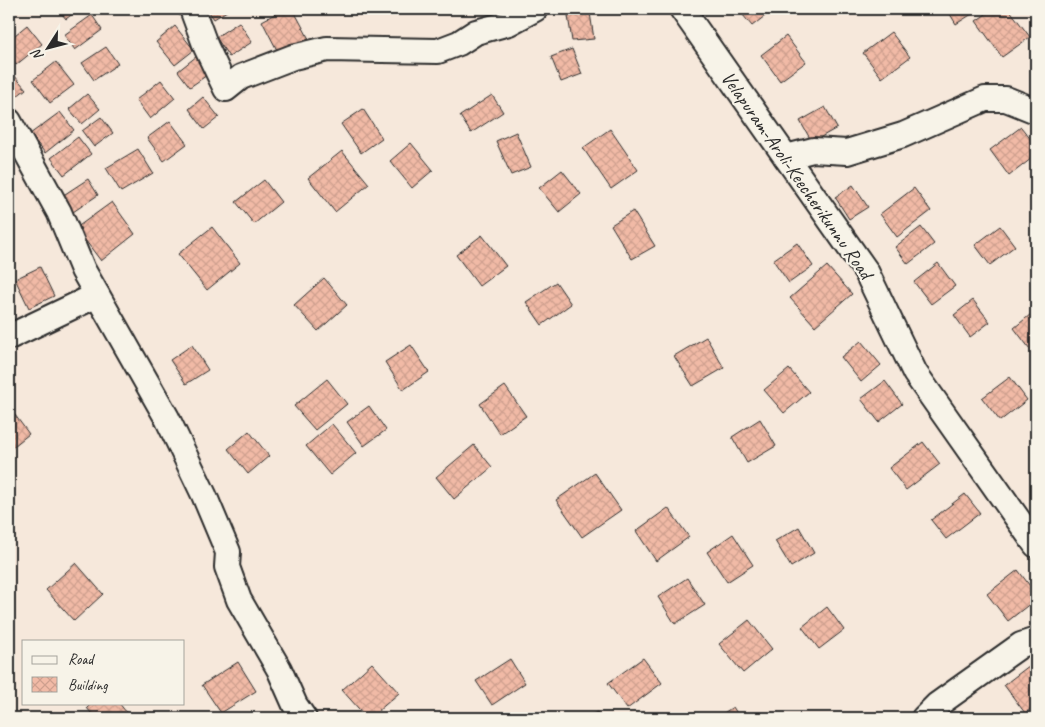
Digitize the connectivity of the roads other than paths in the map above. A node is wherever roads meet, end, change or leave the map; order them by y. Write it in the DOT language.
graph roads {
  1 [pos="192,9"];
  2 [pos="534,9"];
  3 [pos="682,9"];
  4 [pos="1036,111"];
  5 [pos="9,122"];
  6 [pos="786,157"];
  7 [pos="97,295"];
  8 [pos="9,337"];
  9 [pos="1036,545"];
  10 [pos="1036,640"];
  11 [pos="304,718"];
  12 [pos="924,718"];
  1 -- 2 [label="street"];
  3 -- 6 [label="street, Velapuram-Aroli-Keecherikunnu Road"];
  4 -- 6 [label="street"];
  5 -- 7 [label="street"];
  6 -- 9 [label="street, Velapuram-Aroli-Keecherikunnu Road"];
  7 -- 8 [label="street"];
  7 -- 11 [label="street"];
  10 -- 12 [label="street"];
}
